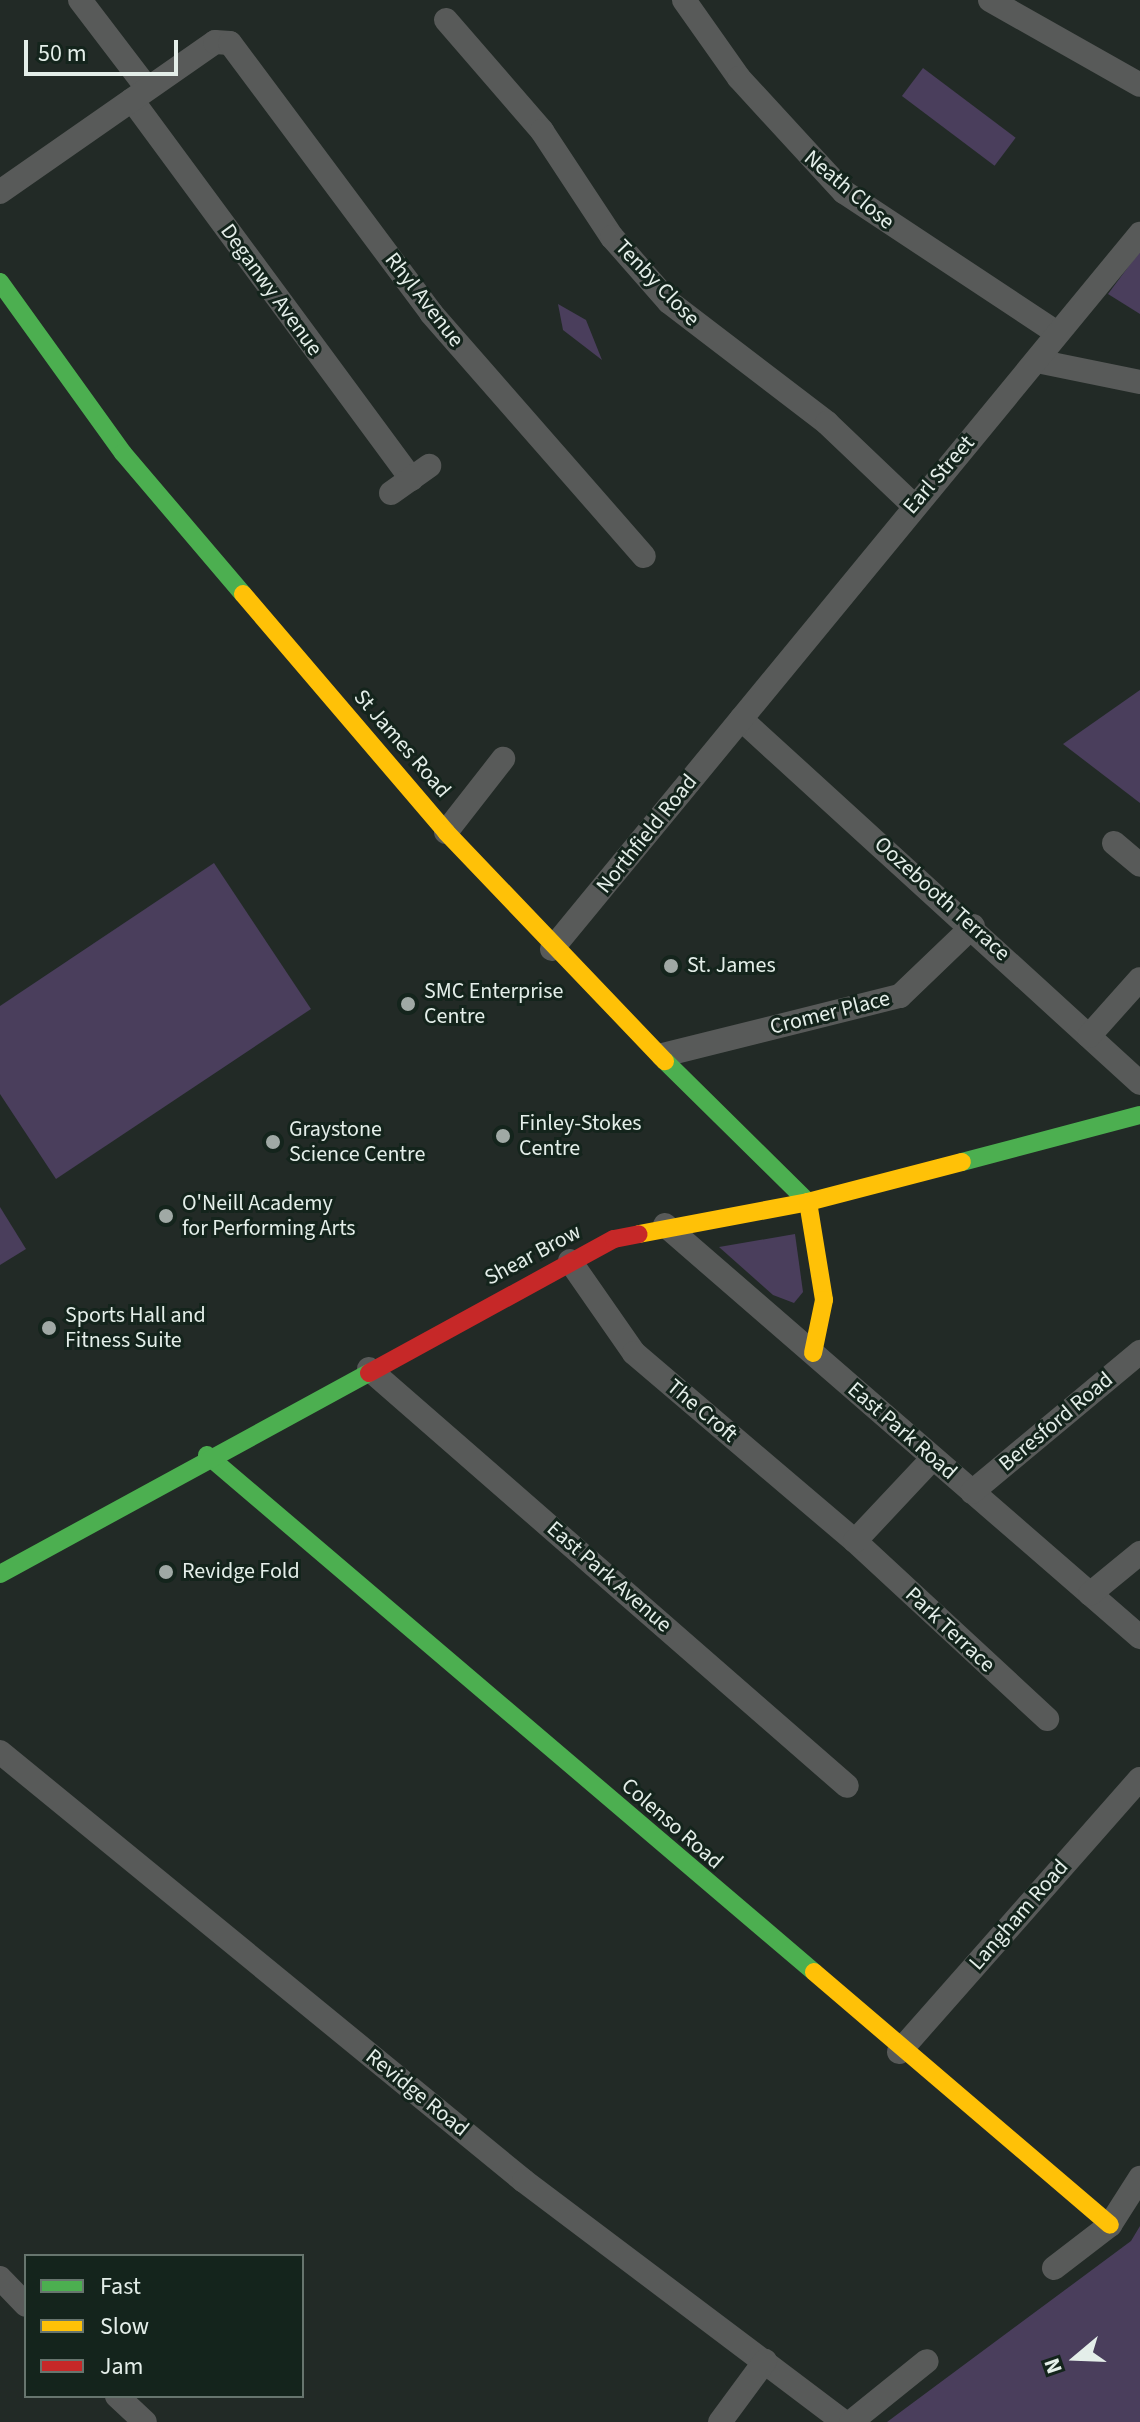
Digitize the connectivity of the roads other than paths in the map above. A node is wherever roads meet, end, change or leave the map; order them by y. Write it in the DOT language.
graph roads {
  1 [pos="80,0"];
  2 [pos="684,0"];
  3 [pos="990,0"];
  4 [pos="446,20"];
  5 [pos="1140,85"];
  6 [pos="140,94"];
  7 [pos="0,192"];
  8 [pos="1140,234"];
  9 [pos="0,282"];
  10 [pos="1057,333"];
  11 [pos="1037,361"];
  12 [pos="1140,382"];
  13 [pos="410,479"];
  14 [pos="912,504"];
  15 [pos="644,556"];
  16 [pos="741,719"];
  17 [pos="503,759"];
  18 [pos="446,832"];
  19 [pos="1114,843"];
  20 [pos="1140,865"];
  21 [pos="973,926"];
  22 [pos="552,949"];
  23 [pos="1140,979"];
  24 [pos="1089,1036"];
  25 [pos="663,1055"];
  26 [pos="1140,1083"];
  27 [pos="1140,1115"];
  28 [pos="808,1202"];
  29 [pos="665,1225"];
  30 [pos="570,1261"];
  31 [pos="1140,1352"];
  32 [pos="813,1353"];
  33 [pos="369,1369"];
  34 [pos="207,1455"];
  35 [pos="932,1459"];
  36 [pos="972,1492"];
  37 [pos="855,1541"];
  38 [pos="1140,1553"];
  39 [pos="0,1574"];
  40 [pos="1090,1594"];
  41 [pos="1140,1637"];
  42 [pos="1047,1719"];
  43 [pos="0,1752"];
  44 [pos="1140,1779"];
  45 [pos="847,1786"];
  46 [pos="899,2052"];
  47 [pos="1140,2178"];
  48 [pos="1110,2225"];
  49 [pos="1054,2268"];
  50 [pos="0,2278"];
  51 [pos="24,2303"];
  52 [pos="765,2361"];
  53 [pos="927,2361"];
  54 [pos="119,2398"];
  55 [pos="145,2422"];
  56 [pos="720,2422"];
  57 [pos="844,2422"];
  58 [pos="851,2422"];
  1 -- 6 [label="street, Deganwy Avenue"];
  2 -- 10 [label="street, Neath Close"];
  3 -- 5 [label="street"];
  4 -- 14 [label="street, Tenby Close"];
  6 -- 7 [label="street"];
  6 -- 13 [label="street, Deganwy Avenue"];
  6 -- 15 [label="street, Rhyl Avenue"];
  8 -- 10 [label="street, Earl Street"];
  9 -- 18 [label="street, St James Road"];
  10 -- 11 [label="street, Earl Street"];
  11 -- 12 [label="street"];
  11 -- 14 [label="street, Earl Street"];
  14 -- 16 [label="street, Earl Street"];
  16 -- 21 [label="street, Oozebooth Terrace"];
  16 -- 22 [label="street, Northfield Road"];
  17 -- 18 [label="street"];
  18 -- 22 [label="street, St James Road"];
  19 -- 20 [label="street"];
  21 -- 24 [label="street, Oozebooth Terrace"];
  21 -- 25 [label="street, Cromer Place"];
  22 -- 25 [label="street, St James Road"];
  23 -- 24 [label="street"];
  24 -- 26 [label="street, Oozebooth Terrace"];
  25 -- 28 [label="street, St James Road"];
  27 -- 28 [label="street, Shear Brow"];
  28 -- 29 [label="street, Shear Brow"];
  28 -- 32 [label="street"];
  29 -- 30 [label="street, Shear Brow"];
  29 -- 32 [label="street, East Park Road"];
  30 -- 33 [label="street, Shear Brow"];
  30 -- 37 [label="street, The Croft"];
  31 -- 36 [label="street, Beresford Road"];
  32 -- 35 [label="street, East Park Road"];
  33 -- 34 [label="street, Shear Brow"];
  33 -- 45 [label="street, East Park Avenue"];
  34 -- 39 [label="street, Shear Brow"];
  34 -- 46 [label="street, Colenso Road"];
  35 -- 36 [label="street, East Park Road"];
  35 -- 37 [label="street"];
  36 -- 40 [label="street, East Park Road"];
  37 -- 42 [label="street, Park Terrace"];
  38 -- 40 [label="street"];
  40 -- 41 [label="street, East Park Road"];
  43 -- 52 [label="street, Revidge Road"];
  44 -- 46 [label="street, Langham Road"];
  46 -- 48 [label="street, Colenso Road"];
  47 -- 48 [label="street"];
  48 -- 49 [label="street"];
  50 -- 51 [label="street"];
  52 -- 56 [label="street"];
  52 -- 57 [label="street, Revidge Road"];
  53 -- 58 [label="street"];
  54 -- 55 [label="street"];
}
